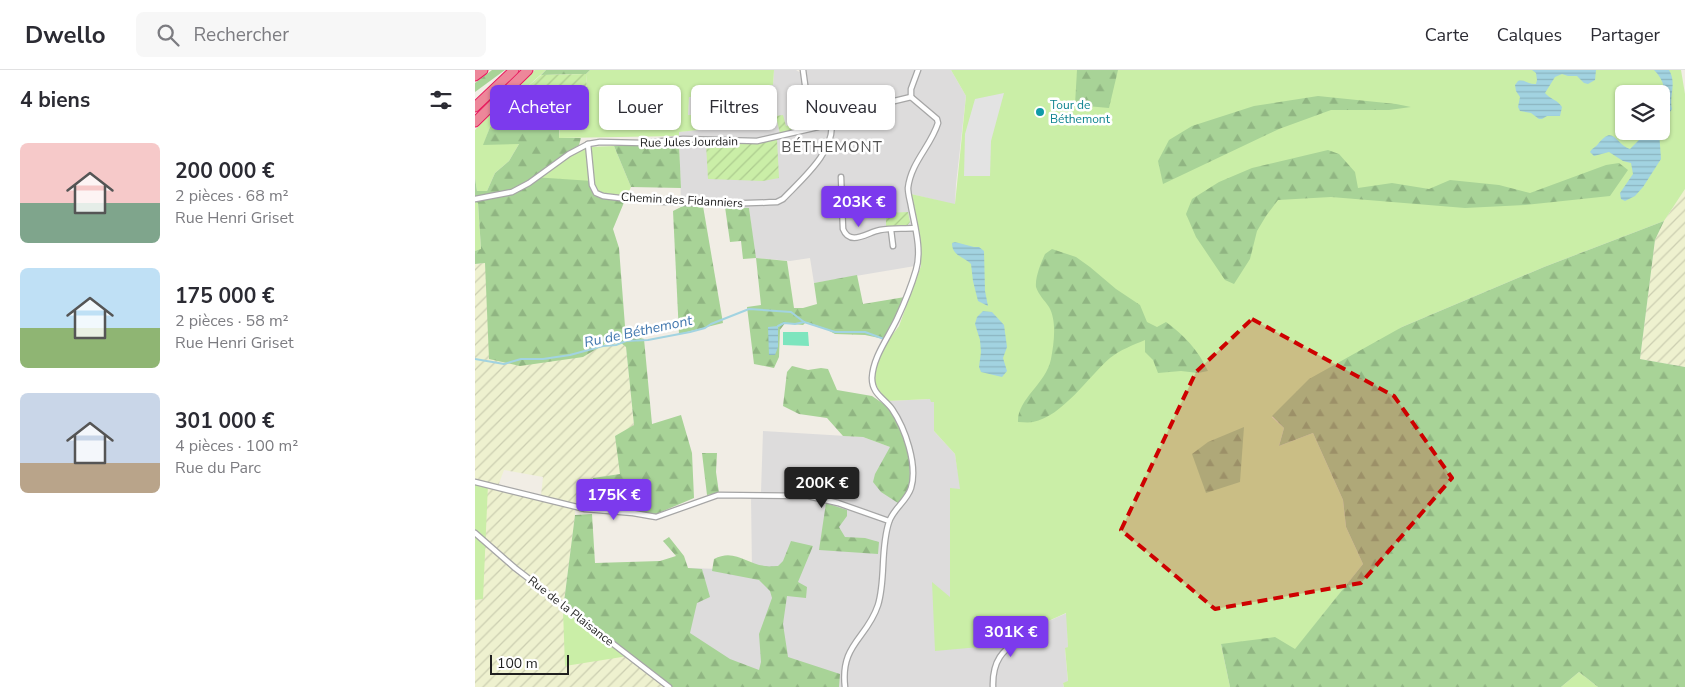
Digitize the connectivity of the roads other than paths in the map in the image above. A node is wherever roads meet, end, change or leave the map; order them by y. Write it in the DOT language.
graph roads {
  1 [pos="483,70"];
  2 [pos="515,70"];
  3 [pos="528,70"];
  4 [pos="803,70"];
  5 [pos="919,70"];
  6 [pos="475,76"];
  7 [pos="805,85"];
  8 [pos="911,97"];
  9 [pos="895,101"];
  10 [pos="475,107"];
  11 [pos="475,122"];
  12 [pos="803,130"];
  13 [pos="833,130"];
  14 [pos="588,144"];
  15 [pos="841,177"];
  16 [pos="475,199"];
  17 [pos="915,228"];
  18 [pos="891,230"];
  19 [pos="893,246"];
  20 [pos="475,482"];
  21 [pos="889,521"];
  22 [pos="475,533"];
  23 [pos="1028,631"];
  24 [pos="669,687"];
  25 [pos="845,687"];
  26 [pos="993,687"];
  1 -- 6 [label="highway"];
  2 -- 10 [label="highway"];
  3 -- 11 [label="highway"];
  4 -- 7 [label="street"];
  5 -- 8 [label="street"];
  8 -- 9 [label="street, Rue Jules Jourdain"];
  8 -- 17 [label="street"];
  12 -- 14 [label="street, Rue Jules Jourdain"];
  13 -- 14 [label="street, Chemin des Fidanniers"];
  14 -- 16 [label="street, Rue Jules Jourdain"];
  15 -- 18 [label="street"];
  17 -- 18 [label="street"];
  17 -- 21 [label="street"];
  18 -- 19 [label="street"];
  20 -- 21 [label="street"];
  21 -- 25 [label="street"];
  22 -- 24 [label="street, Rue de la Plaisance"];
  23 -- 26 [label="street"];
}
